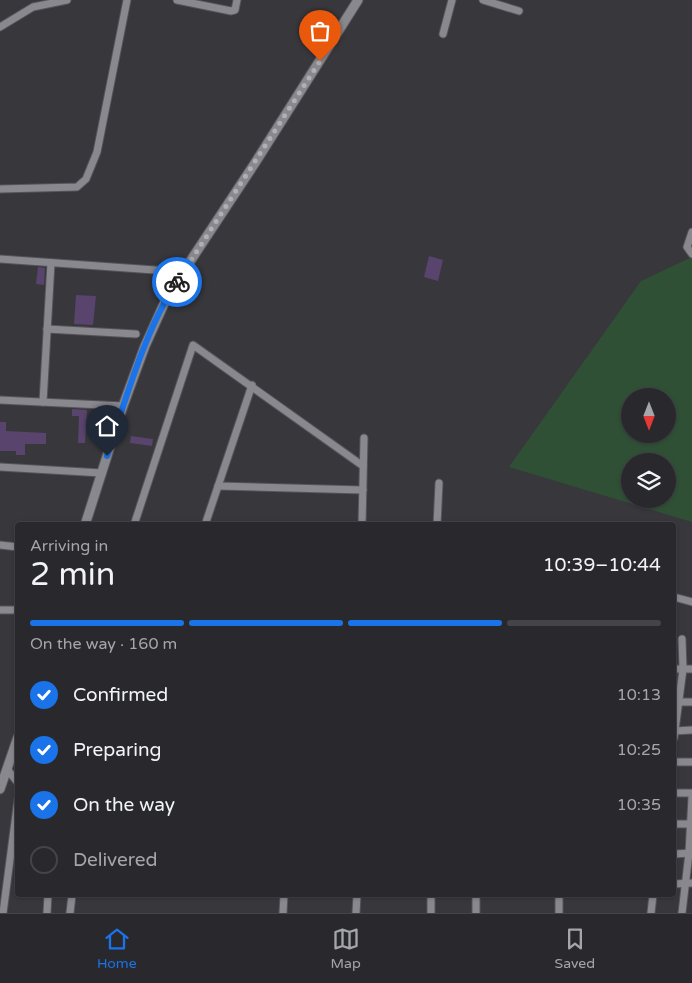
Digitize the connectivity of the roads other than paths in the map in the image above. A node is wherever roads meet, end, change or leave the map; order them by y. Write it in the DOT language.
graph roads {
  1 [pos="67,0"];
  2 [pos="127,0"];
  3 [pos="177,0"];
  4 [pos="237,0"];
  5 [pos="358,0"];
  6 [pos="452,0"];
  7 [pos="483,0"];
  8 [pos="519,12"];
  9 [pos="0,27"];
  10 [pos="443,34"];
  11 [pos="0,188"];
  12 [pos="692,232"];
  13 [pos="692,254"];
  14 [pos="0,259"];
  15 [pos="51,263"];
  16 [pos="183,272"];
  17 [pos="47,329"];
  18 [pos="136,334"];
  19 [pos="252,385"];
  20 [pos="0,400"];
  21 [pos="43,402"];
  22 [pos="123,406"];
  23 [pos="364,438"];
  24 [pos="364,466"];
  25 [pos="0,467"];
  26 [pos="102,473"];
  27 [pos="438,483"];
  28 [pos="218,486"];
  29 [pos="363,490"];
  30 [pos="86,522"];
  31 [pos="135,522"];
  32 [pos="206,522"];
  33 [pos="362,522"];
  34 [pos="438,522"];
  35 [pos="0,545"];
  36 [pos="15,547"];
  37 [pos="676,598"];
  38 [pos="692,602"];
  39 [pos="0,610"];
  40 [pos="15,610"];
  41 [pos="682,639"];
  42 [pos="676,669"];
  43 [pos="683,669"];
  44 [pos="692,669"];
  45 [pos="676,702"];
  46 [pos="692,702"];
  47 [pos="692,730"];
  48 [pos="676,733"];
  49 [pos="15,746"];
  50 [pos="676,762"];
  51 [pos="692,762"];
  52 [pos="7,769"];
  53 [pos="15,779"];
  54 [pos="0,789"];
  55 [pos="676,793"];
  56 [pos="692,793"];
  57 [pos="692,798"];
  58 [pos="15,822"];
  59 [pos="676,824"];
  60 [pos="691,824"];
  61 [pos="690,853"];
  62 [pos="676,854"];
  63 [pos="689,883"];
  64 [pos="676,884"];
  65 [pos="48,897"];
  66 [pos="72,897"];
  67 [pos="284,897"];
  68 [pos="356,897"];
  69 [pos="431,897"];
  70 [pos="476,897"];
  71 [pos="559,897"];
  72 [pos="653,897"];
  73 [pos="3,913"];
  74 [pos="47,913"];
  75 [pos="70,913"];
  76 [pos="283,913"];
  77 [pos="356,913"];
  78 [pos="431,913"];
  79 [pos="476,913"];
  80 [pos="559,913"];
  81 [pos="651,913"];
  82 [pos="682,913"];
  1 -- 9 [label="street"];
  2 -- 11 [label="street"];
  3 -- 4 [label="street"];
  5 -- 16 [label="street"];
  6 -- 10 [label="street"];
  7 -- 8 [label="street"];
  12 -- 13 [label="street"];
  14 -- 15 [label="street"];
  15 -- 16 [label="street"];
  15 -- 17 [label="street"];
  16 -- 22 [label="street"];
  17 -- 18 [label="street"];
  17 -- 21 [label="street"];
  19 -- 24 [label="street"];
  19 -- 28 [label="street"];
  19 -- 31 [label="street"];
  20 -- 21 [label="street"];
  21 -- 22 [label="street"];
  22 -- 26 [label="street"];
  23 -- 24 [label="street"];
  24 -- 29 [label="street"];
  25 -- 26 [label="street"];
  26 -- 30 [label="street"];
  27 -- 34 [label="street"];
  28 -- 29 [label="street"];
  28 -- 32 [label="street"];
  29 -- 33 [label="street"];
  35 -- 36 [label="street"];
  37 -- 38 [label="street"];
  39 -- 40 [label="street"];
  41 -- 43 [label="street"];
  42 -- 43 [label="street"];
  43 -- 44 [label="street"];
  43 -- 45 [label="street"];
  45 -- 46 [label="street"];
  47 -- 48 [label="street"];
  49 -- 52 [label="street"];
  50 -- 51 [label="street"];
  52 -- 53 [label="street"];
  52 -- 54 [label="street"];
  55 -- 56 [label="street"];
  57 -- 60 [label="street"];
  58 -- 73 [label="street"];
  59 -- 60 [label="street"];
  60 -- 61 [label="street"];
  61 -- 62 [label="street"];
  61 -- 63 [label="street"];
  63 -- 64 [label="street"];
  63 -- 82 [label="street"];
  65 -- 74 [label="street"];
  66 -- 75 [label="street"];
  67 -- 76 [label="street"];
  68 -- 77 [label="street"];
  69 -- 78 [label="street"];
  70 -- 79 [label="street"];
  71 -- 80 [label="street"];
  72 -- 81 [label="street"];
}
